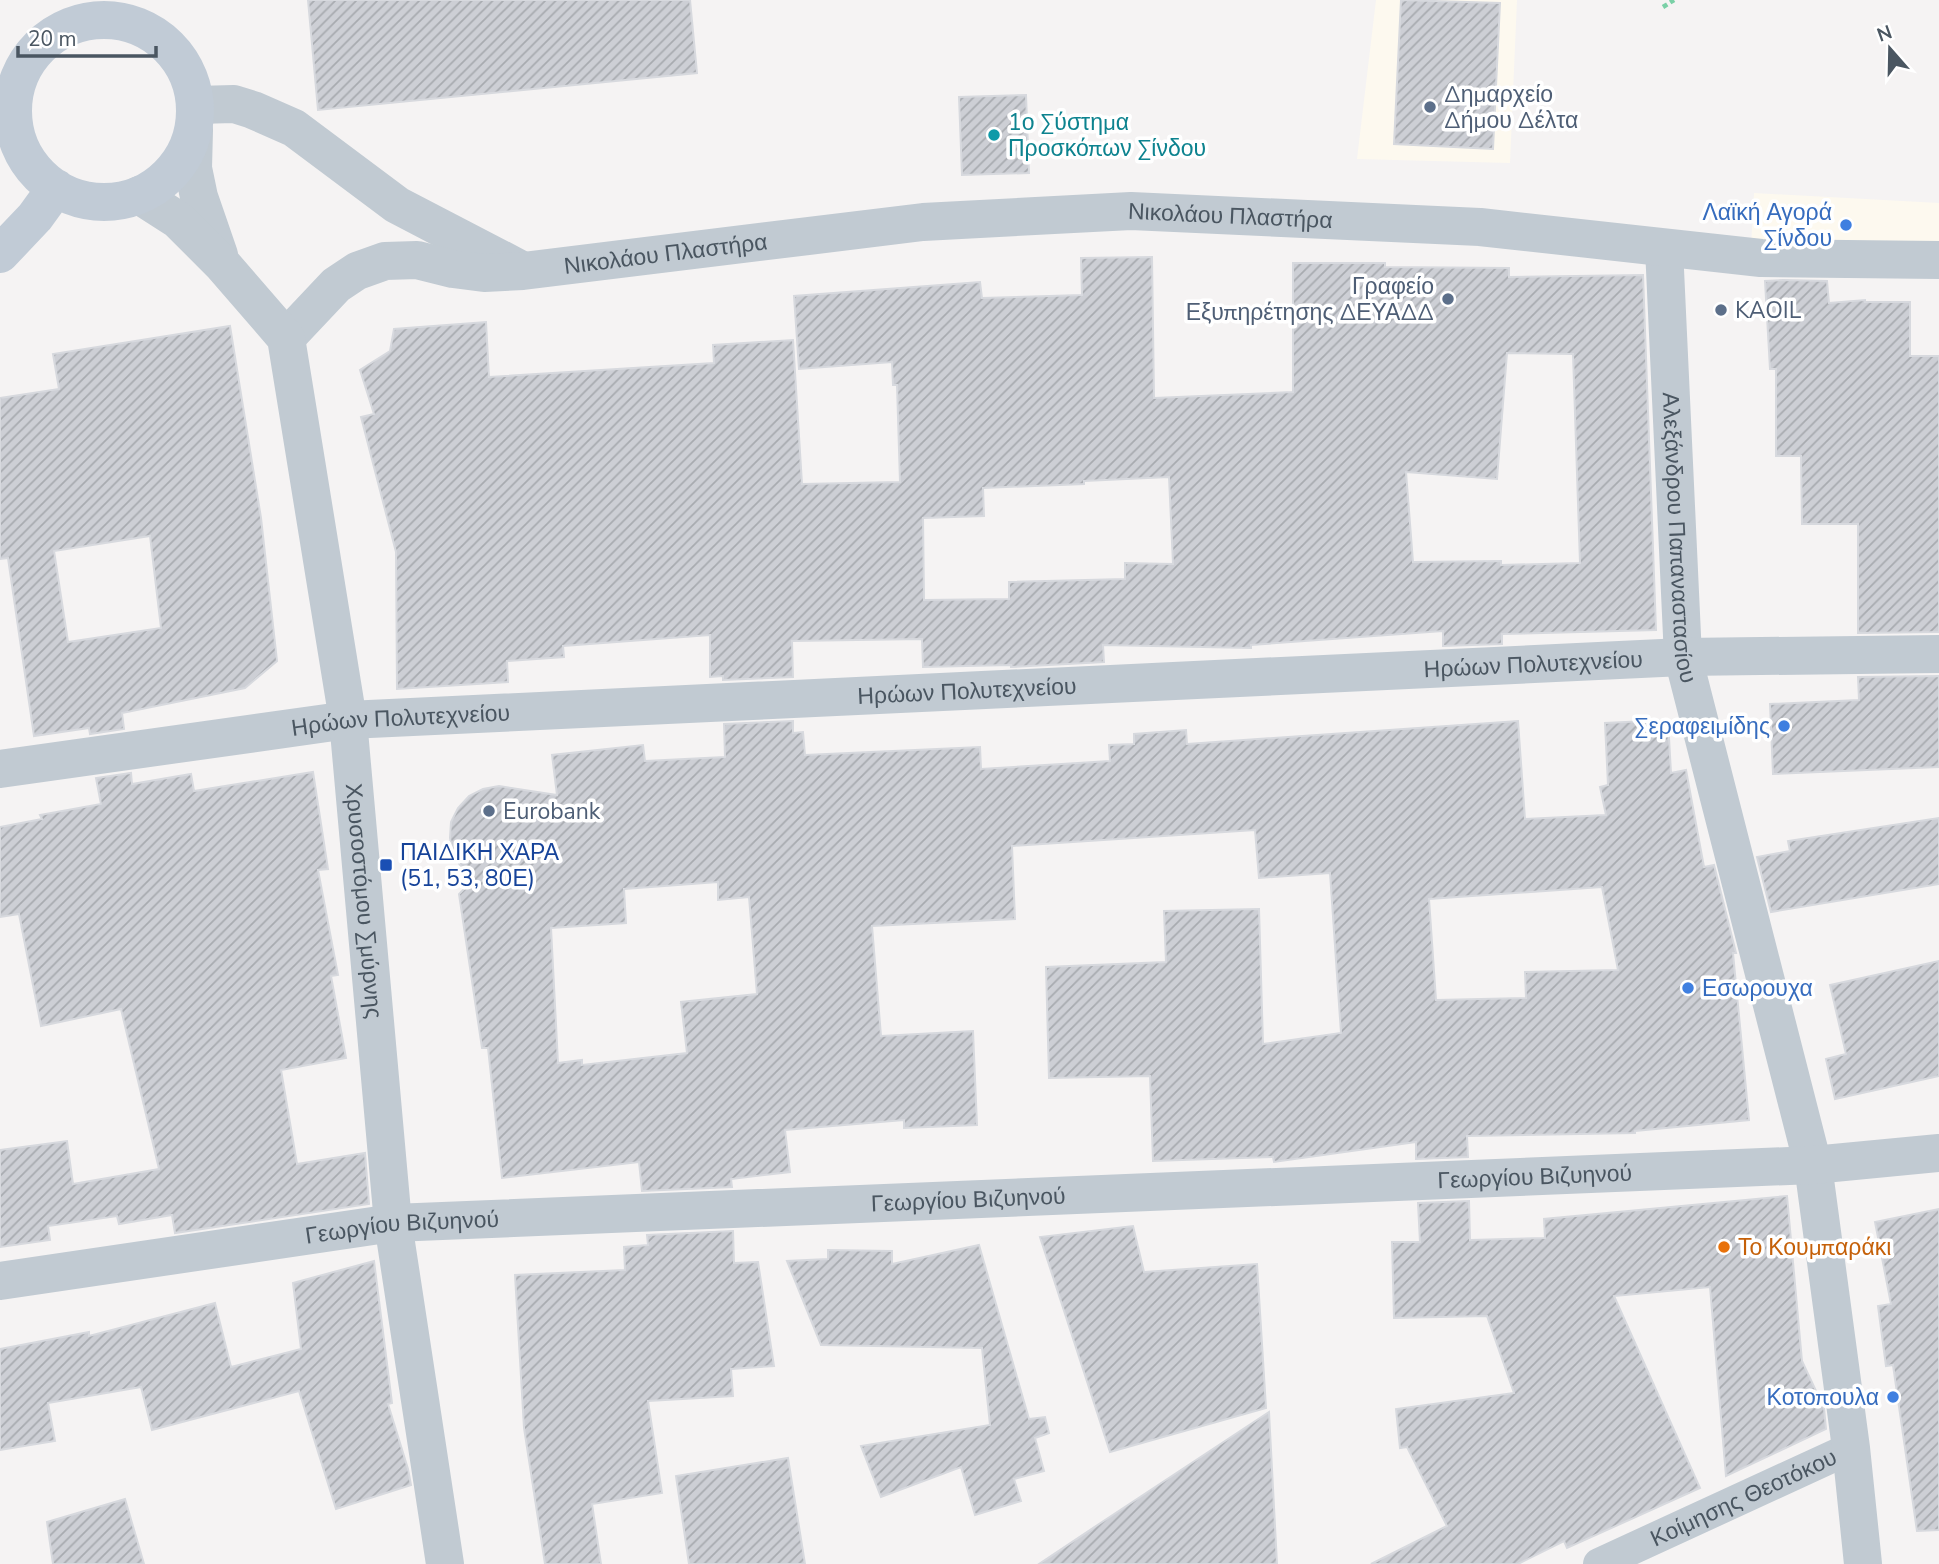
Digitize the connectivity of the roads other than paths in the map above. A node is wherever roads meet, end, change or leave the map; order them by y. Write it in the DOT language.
graph roads {
  1 [pos="17,56"];
  2 [pos="195,117"];
  3 [pos="7,121"];
  4 [pos="56,188"];
  5 [pos="139,195"];
  6 [pos="1664,248"];
  7 [pos="0,254"];
  8 [pos="1939,260"];
  9 [pos="222,264"];
  10 [pos="523,271"];
  11 [pos="286,338"];
  12 [pos="1939,654"];
  13 [pos="1682,657"];
  14 [pos="348,720"];
  15 [pos="0,769"];
  16 [pos="1939,1153"];
  17 [pos="1813,1165"];
  18 [pos="393,1223"];
  19 [pos="0,1281"];
  20 [pos="1852,1448"];
  21 [pos="445,1564"];
  22 [pos="1599,1564"];
  23 [pos="1863,1564"];
  1 -- 2 [label="main road"];
  1 -- 3 [label="main road"];
  2 -- 5 [label="main road"];
  2 -- 9 [label="street"];
  2 -- 10 [label="street"];
  3 -- 4 [label="main road"];
  4 -- 5 [label="main road"];
  4 -- 7 [label="main road"];
  5 -- 9 [label="street"];
  6 -- 8 [label="street, Νικολάου Πλαστήρα"];
  6 -- 10 [label="street, Νικολάου Πλαστήρα"];
  6 -- 13 [label="street, Αλεξάνδρου Παπαναστασίου"];
  9 -- 11 [label="street"];
  10 -- 11 [label="street, Νικολάου Πλαστήρα"];
  11 -- 14 [label="street, Χρυσοστόμου Σμύρνης"];
  12 -- 13 [label="street, Ηρώων Πολυτεχνείου"];
  13 -- 14 [label="street, Ηρώων Πολυτεχνείου"];
  13 -- 17 [label="street, Αλεξάνδρου Παπαναστασίου"];
  14 -- 15 [label="street, Ηρώων Πολυτεχνείου"];
  14 -- 18 [label="street, Χρυσοστόμου Σμύρνης"];
  16 -- 17 [label="street, Γεωργίου Βιζυηνού"];
  17 -- 18 [label="street, Γεωργίου Βιζυηνού"];
  17 -- 20 [label="street, Αλεξάνδρου Παπαναστασίου"];
  18 -- 19 [label="street, Γεωργίου Βιζυηνού"];
  18 -- 21 [label="street, Χρυσοστόμου Σμύρνης"];
  20 -- 22 [label="street, Κοίμησης Θεοτόκου"];
  20 -- 23 [label="street, Αλεξάνδρου Παπαναστασίου"];
}
